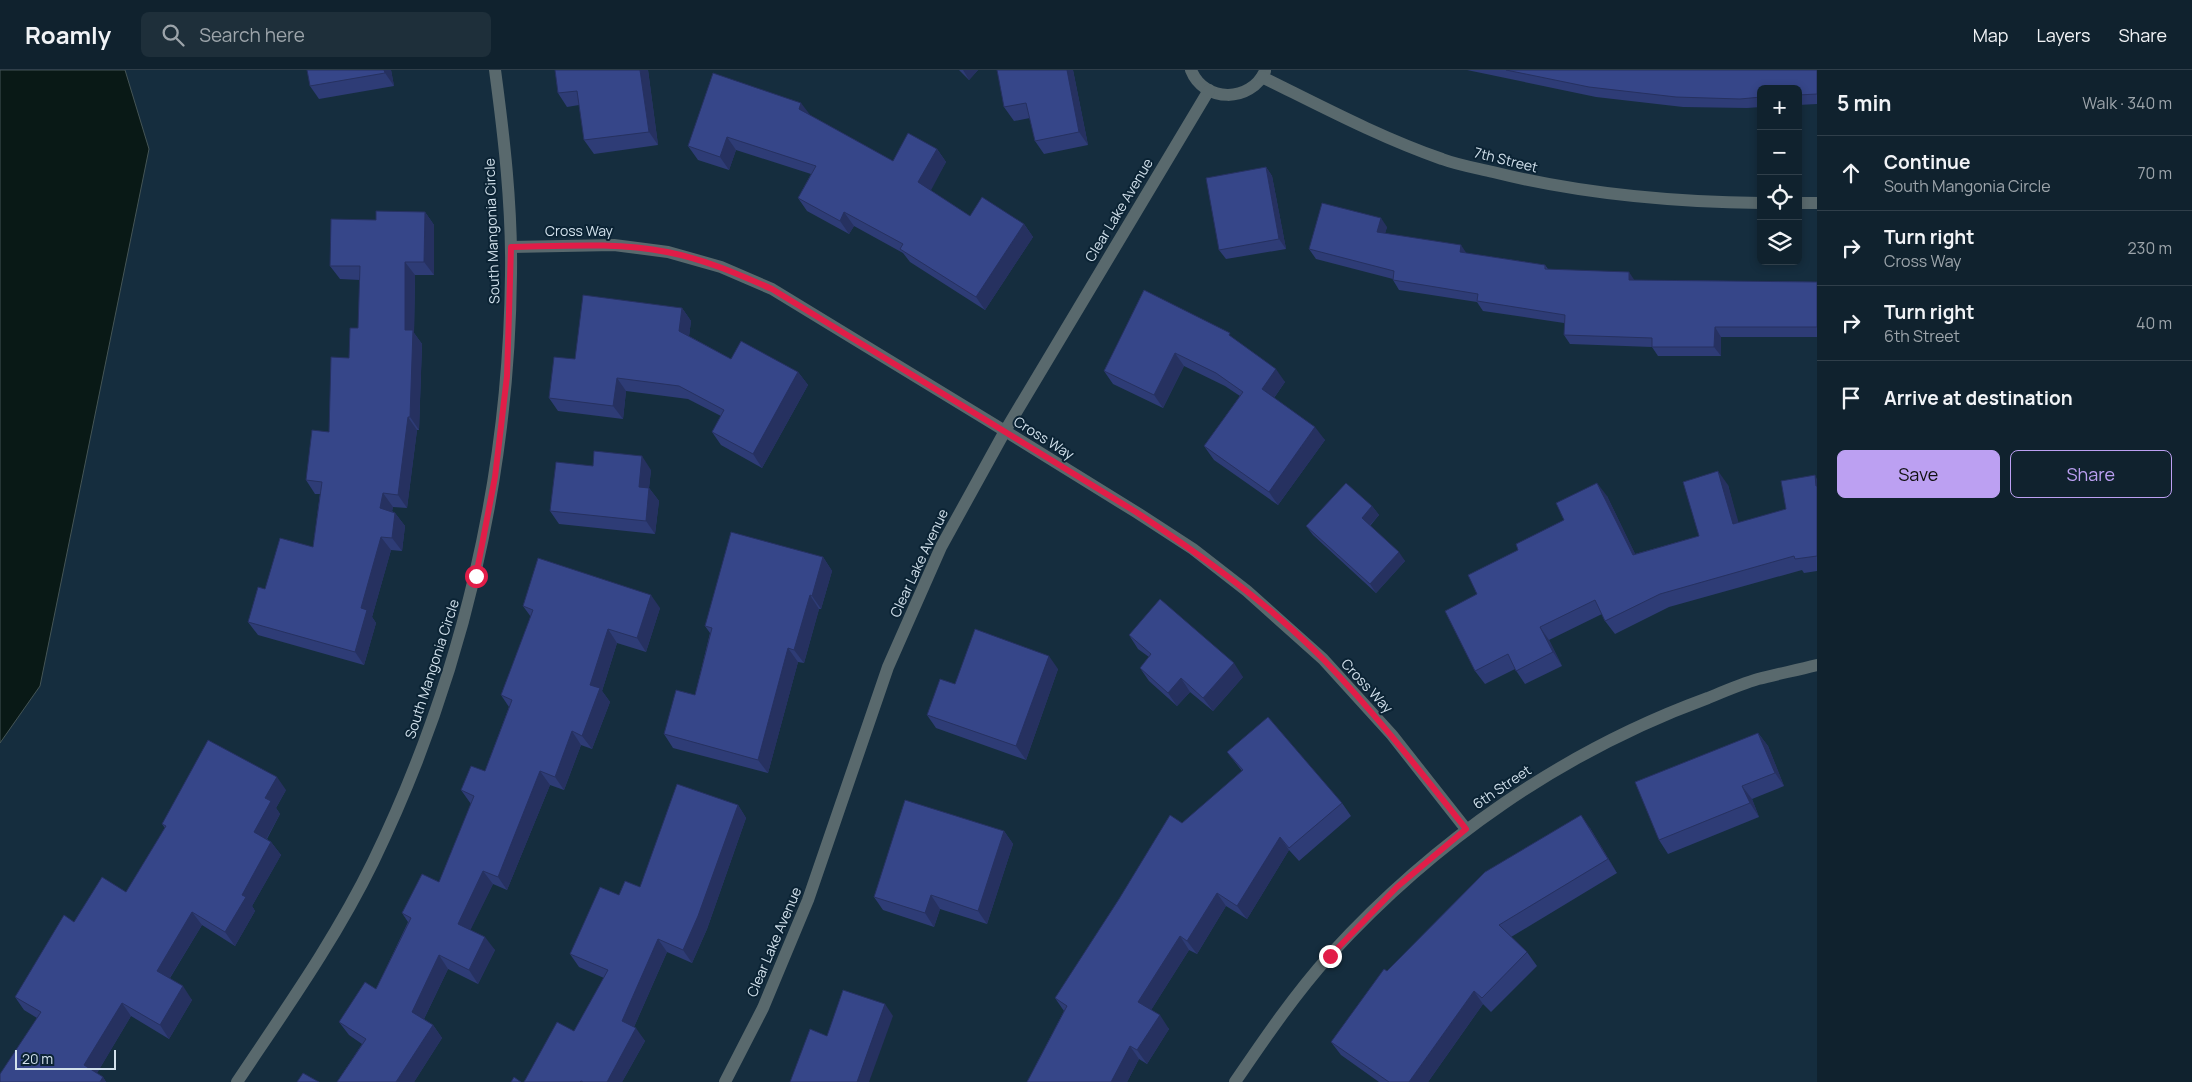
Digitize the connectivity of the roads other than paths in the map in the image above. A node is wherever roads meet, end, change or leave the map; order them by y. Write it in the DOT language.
graph roads {
  1 [pos="495,70"];
  2 [pos="1191,70"];
  3 [pos="1264,73"];
  4 [pos="1209,90"];
  5 [pos="1757,203"];
  6 [pos="1802,203"];
  7 [pos="1817,203"];
  8 [pos="511,247"];
  9 [pos="1005,431"];
  10 [pos="1817,665"];
  11 [pos="1466,829"];
  12 [pos="237,1082"];
  13 [pos="724,1082"];
  14 [pos="1235,1082"];
  1 -- 8 [label="street, South Mangonia Circle"];
  2 -- 4 [label="street"];
  3 -- 4 [label="street"];
  3 -- 5 [label="street, 7th Street"];
  4 -- 9 [label="street, Clear Lake Avenue"];
  6 -- 7 [label="street"];
  8 -- 9 [label="street, Cross Way"];
  8 -- 12 [label="street, South Mangonia Circle"];
  9 -- 11 [label="street, Cross Way"];
  9 -- 13 [label="street, Clear Lake Avenue"];
  10 -- 11 [label="street, 6th Street"];
  11 -- 14 [label="street, 6th Street"];
}
